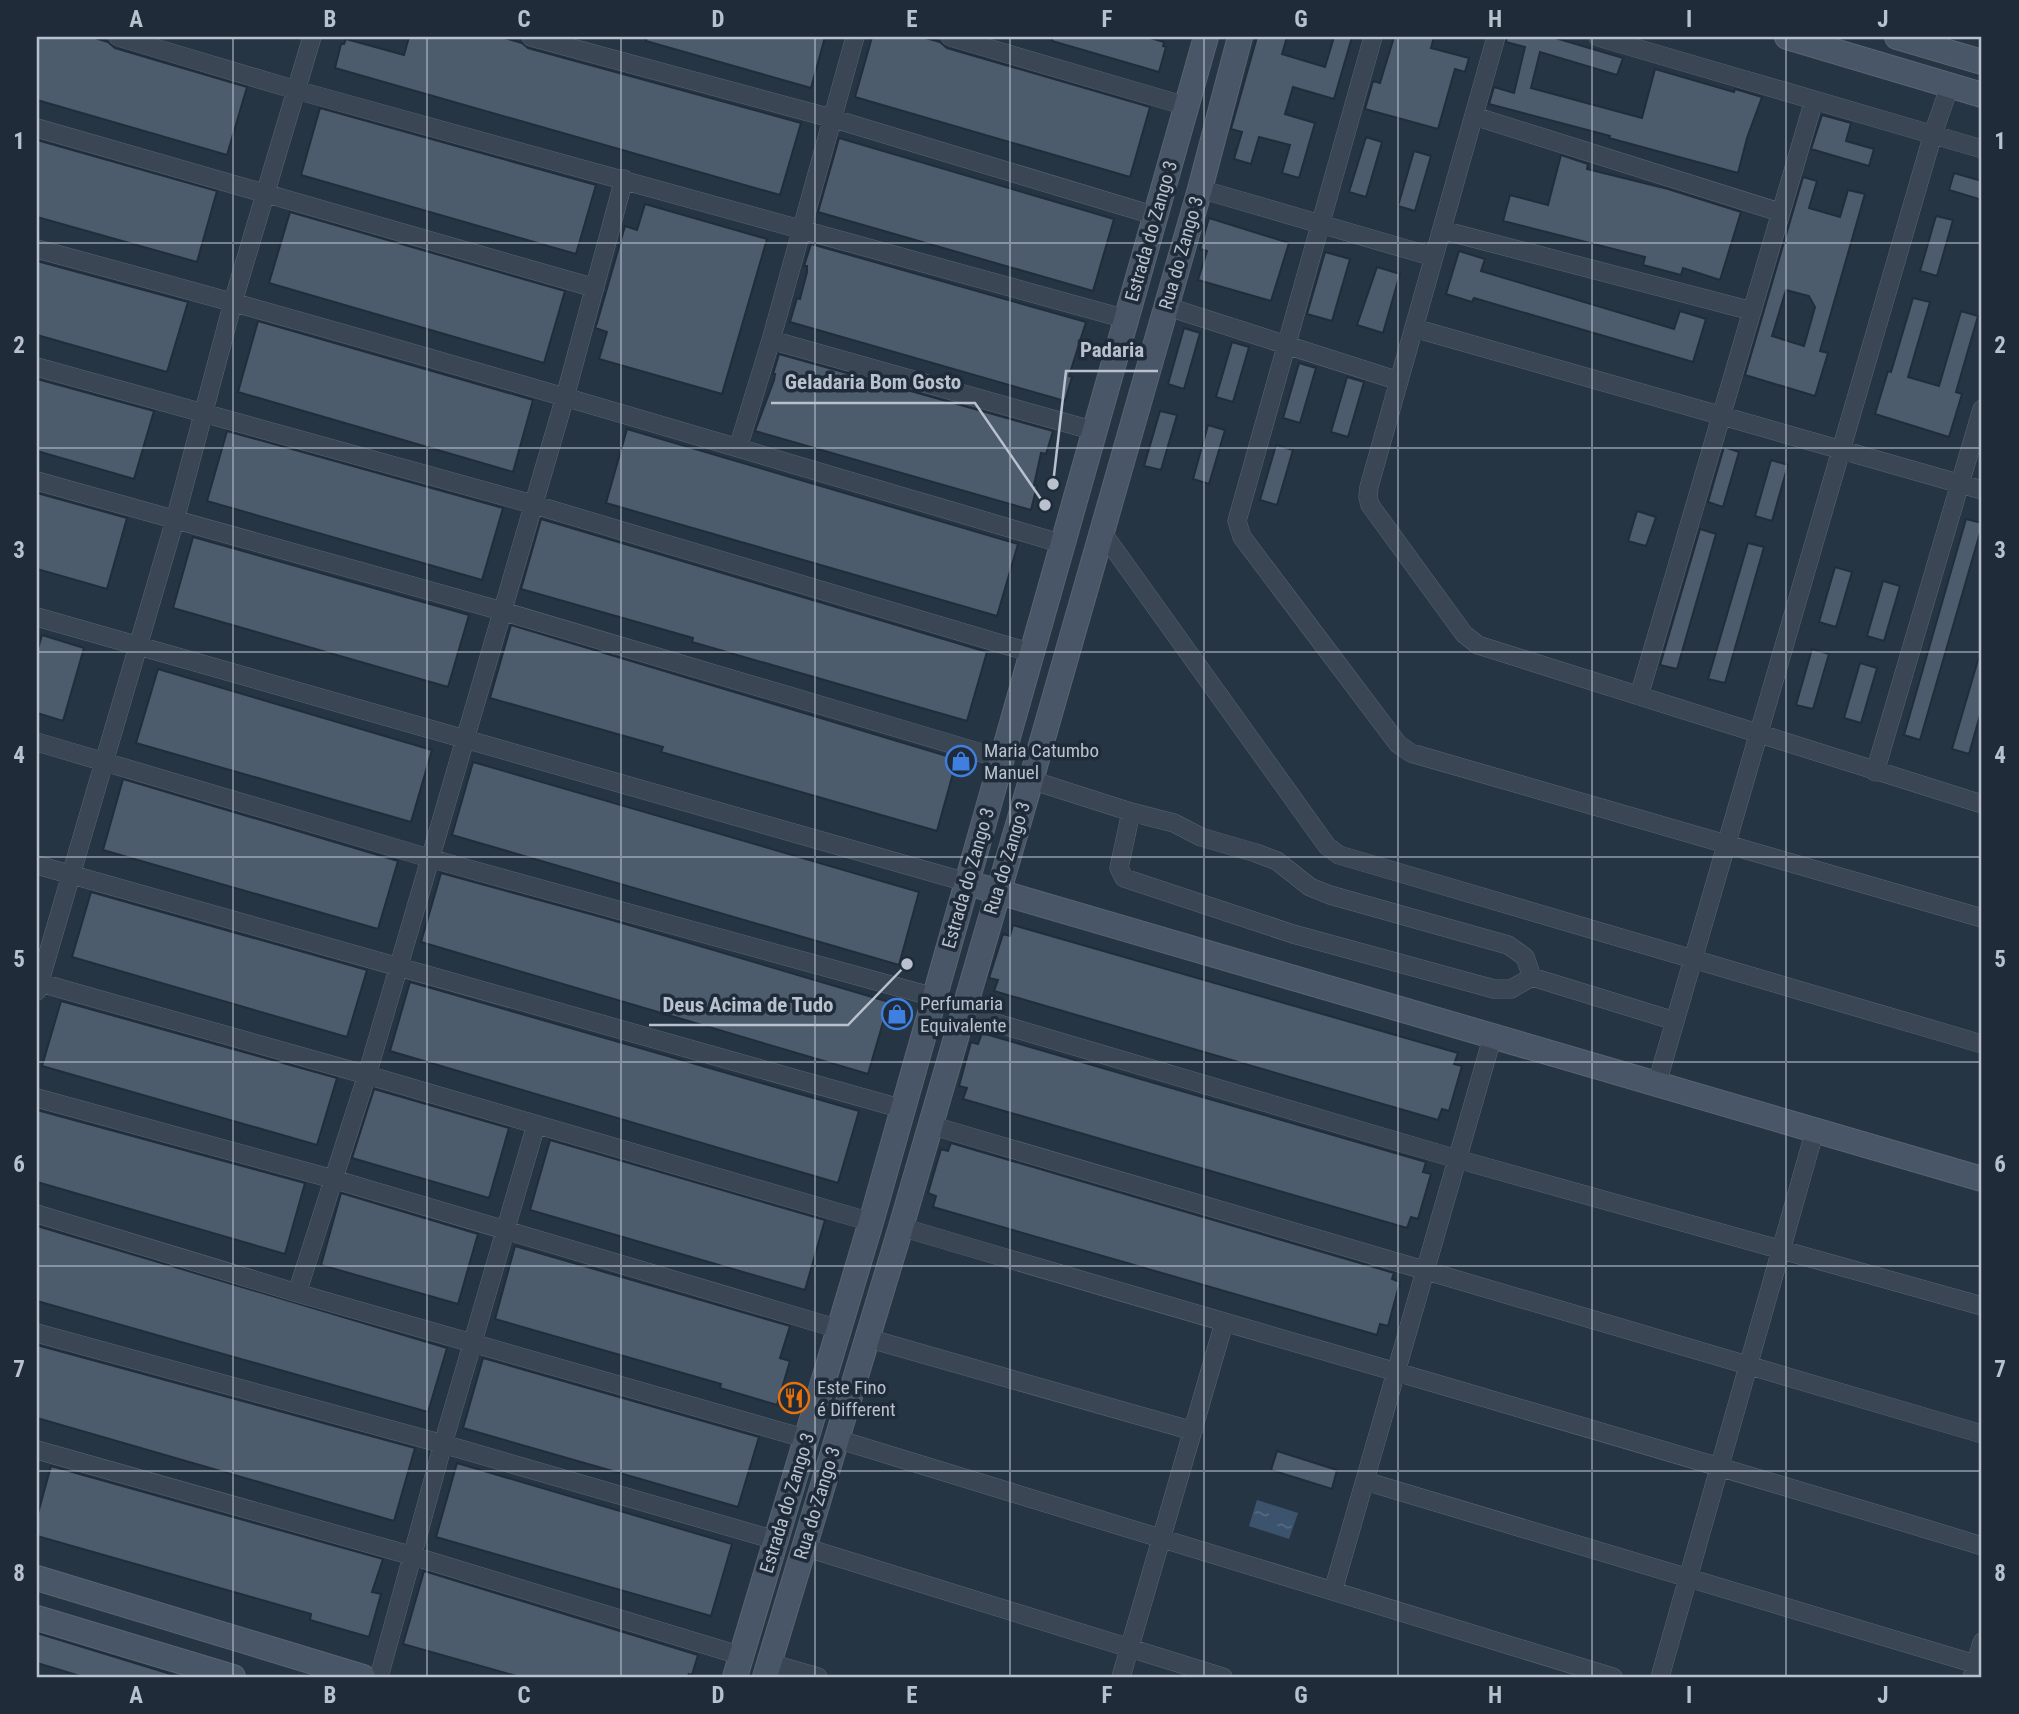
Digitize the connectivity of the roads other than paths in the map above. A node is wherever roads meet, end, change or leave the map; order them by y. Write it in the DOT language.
graph roads {
  1 [pos="118,37"];
  2 [pos="312,37"];
  3 [pos="531,37"];
  4 [pos="855,37"];
  5 [pos="950,37"];
  6 [pos="1206,37"];
  7 [pos="1240,37"];
  8 [pos="1373,37"];
  9 [pos="1496,37"];
  10 [pos="1598,37"];
  11 [pos="1787,37"];
  12 [pos="1897,37"];
  13 [pos="1951,44"];
  14 [pos="1982,62"];
  15 [pos="1950,85"];
  16 [pos="296,90"];
  17 [pos="1982,95"];
  18 [pos="1814,100"];
  19 [pos="1186,106"];
  20 [pos="1474,116"];
  21 [pos="831,118"];
  22 [pos="37,128"];
  23 [pos="1933,134"];
  24 [pos="1982,149"];
  25 [pos="624,179"];
  26 [pos="1200,189"];
  27 [pos="265,194"];
  28 [pos="1779,212"];
  29 [pos="1156,216"];
  30 [pos="1320,224"];
  31 [pos="801,229"];
  32 [pos="1442,230"];
  33 [pos="37,249"];
  34 [pos="1434,257"];
  35 [pos="595,288"];
  36 [pos="233,302"];
  37 [pos="1165,306"];
  38 [pos="1752,311"];
  39 [pos="1126,319"];
  40 [pos="1415,328"];
  41 [pos="771,340"];
  42 [pos="1286,344"];
  43 [pos="37,367"];
  44 [pos="1399,381"];
  45 [pos="565,397"];
  46 [pos="1982,409"];
  47 [pos="204,415"];
  48 [pos="1722,417"];
  49 [pos="1095,431"];
  50 [pos="738,448"];
  51 [pos="1841,450"];
  52 [pos="37,481"];
  53 [pos="1961,484"];
  54 [pos="1982,490"];
  55 [pos="532,504"];
  56 [pos="176,520"];
  57 [pos="1102,532"];
  58 [pos="1063,544"];
  59 [pos="502,611"];
  60 [pos="37,617"];
  61 [pos="138,647"];
  62 [pos="1032,653"];
  63 [pos="1639,696"];
  64 [pos="1758,735"];
  65 [pos="464,739"];
  66 [pos="37,741"];
  67 [pos="1002,759"];
  68 [pos="104,760"];
  69 [pos="1875,772"];
  70 [pos="1031,780"];
  71 [pos="1982,804"];
  72 [pos="1131,812"];
  73 [pos="1727,843"];
  74 [pos="429,858"];
  75 [pos="37,865"];
  76 [pos="69,875"];
  77 [pos="966,882"];
  78 [pos="997,891"];
  79 [pos="1982,918"];
  80 [pos="1693,958"];
  81 [pos="398,967"];
  82 [pos="1532,977"];
  83 [pos="38,985"];
  84 [pos="934,997"];
  85 [pos="962,1013"];
  86 [pos="1675,1021"];
  87 [pos="1493,1035"];
  88 [pos="1982,1044"];
  89 [pos="367,1075"];
  90 [pos="1657,1083"];
  91 [pos="37,1098"];
  92 [pos="902,1109"];
  93 [pos="536,1125"];
  94 [pos="930,1125"];
  95 [pos="1815,1130"];
  96 [pos="1457,1159"];
  97 [pos="334,1179"];
  98 [pos="1982,1179"];
  99 [pos="37,1214"];
  100 [pos="871,1222"];
  101 [pos="901,1227"];
  102 [pos="506,1231"];
  103 [pos="1781,1250"];
  104 [pos="1426,1270"];
  105 [pos="297,1293"];
  106 [pos="1982,1306"];
  107 [pos="1224,1323"];
  108 [pos="839,1329"];
  109 [pos="37,1333"];
  110 [pos="867,1338"];
  111 [pos="473,1344"];
  112 [pos="1749,1364"];
  113 [pos="1396,1373"];
  114 [pos="1193,1431"];
  115 [pos="1982,1434"];
  116 [pos="807,1439"];
  117 [pos="837,1439"];
  118 [pos="443,1444"];
  119 [pos="37,1450"];
  120 [pos="1720,1466"];
  121 [pos="1365,1481"];
  122 [pos="1162,1538"];
  123 [pos="775,1540"];
  124 [pos="1982,1546"];
  125 [pos="804,1547"];
  126 [pos="413,1556"];
  127 [pos="37,1578"];
  128 [pos="1688,1578"];
  129 [pos="1333,1591"];
  130 [pos="37,1618"];
  131 [pos="1982,1642"];
  132 [pos="1129,1650"];
  133 [pos="738,1666"];
  134 [pos="1977,1669"];
  135 [pos="767,1670"];
  136 [pos="233,1677"];
  137 [pos="363,1677"];
  138 [pos="379,1677"];
  139 [pos="818,1677"];
  140 [pos="1121,1677"];
  141 [pos="1223,1677"];
  142 [pos="1613,1677"];
  143 [pos="1660,1677"];
  1 -- 16 [label="street"];
  2 -- 16 [label="street"];
  3 -- 21 [label="street"];
  4 -- 21 [label="street"];
  5 -- 19 [label="street"];
  6 -- 19 [label="street, Estrada do Zango 3"];
  7 -- 26 [label="street, Rua do Zango 3"];
  8 -- 30 [label="street"];
  9 -- 20 [label="street"];
  10 -- 18 [label="street"];
  11 -- 15 [label="street"];
  12 -- 13 [label="street"];
  13 -- 14 [label="street"];
  15 -- 17 [label="street"];
  15 -- 23 [label="street"];
  16 -- 25 [label="street"];
  16 -- 27 [label="street"];
  18 -- 23 [label="street"];
  18 -- 28 [label="street"];
  19 -- 29 [label="street, Estrada do Zango 3"];
  20 -- 28 [label="street"];
  20 -- 32 [label="street"];
  21 -- 29 [label="street"];
  21 -- 31 [label="street"];
  22 -- 27 [label="street"];
  23 -- 24 [label="street"];
  23 -- 51 [label="street"];
  25 -- 31 [label="street"];
  25 -- 35 [label="street"];
  26 -- 30 [label="street"];
  26 -- 37 [label="street, Rua do Zango 3"];
  27 -- 35 [label="street"];
  27 -- 36 [label="street"];
  28 -- 38 [label="street"];
  29 -- 39 [label="street, Estrada do Zango 3"];
  30 -- 34 [label="street"];
  30 -- 42 [label="street"];
  31 -- 39 [label="street"];
  31 -- 41 [label="street"];
  32 -- 34 [label="street"];
  32 -- 38 [label="street"];
  33 -- 36 [label="street"];
  34 -- 40 [label="street"];
  35 -- 45 [label="street"];
  36 -- 45 [label="street"];
  36 -- 47 [label="street"];
  37 -- 42 [label="street"];
  37 -- 57 [label="street, Rua do Zango 3"];
  38 -- 48 [label="street"];
  39 -- 49 [label="street, Estrada do Zango 3"];
  40 -- 44 [label="street"];
  40 -- 48 [label="street"];
  41 -- 49 [label="street"];
  41 -- 50 [label="street"];
  42 -- 44 [label="street"];
  42 -- 73 [label="street"];
  43 -- 47 [label="street"];
  44 -- 63 [label="street"];
  45 -- 50 [label="street"];
  45 -- 55 [label="street"];
  46 -- 53 [label="street"];
  47 -- 55 [label="street"];
  47 -- 56 [label="street"];
  48 -- 51 [label="street"];
  48 -- 63 [label="street"];
  49 -- 58 [label="street, Estrada do Zango 3"];
  50 -- 58 [label="street"];
  51 -- 53 [label="street"];
  51 -- 64 [label="street"];
  52 -- 56 [label="street"];
  53 -- 54 [label="street"];
  53 -- 69 [label="street"];
  55 -- 59 [label="street"];
  55 -- 62 [label="street"];
  56 -- 59 [label="street"];
  56 -- 61 [label="street"];
  57 -- 70 [label="street, Rua do Zango 3"];
  57 -- 80 [label="street"];
  58 -- 62 [label="street, Estrada do Zango 3"];
  59 -- 65 [label="street"];
  59 -- 67 [label="street"];
  60 -- 61 [label="street"];
  61 -- 65 [label="street"];
  61 -- 68 [label="street"];
  62 -- 67 [label="street, Estrada do Zango 3"];
  63 -- 64 [label="street"];
  64 -- 69 [label="street"];
  64 -- 73 [label="street"];
  65 -- 74 [label="street"];
  65 -- 77 [label="street"];
  66 -- 68 [label="street"];
  67 -- 77 [label="street, Estrada do Zango 3"];
  68 -- 74 [label="street"];
  68 -- 76 [label="street"];
  69 -- 71 [label="street"];
  70 -- 72 [label="street"];
  70 -- 78 [label="street, Rua do Zango 3"];
  72 -- 82 [label="street"];
  72 -- 82 [label="street"];
  73 -- 79 [label="street"];
  73 -- 80 [label="street"];
  74 -- 81 [label="street"];
  74 -- 84 [label="street"];
  75 -- 76 [label="street"];
  76 -- 81 [label="street"];
  76 -- 83 [label="street"];
  77 -- 78 [label="street"];
  77 -- 84 [label="street, Estrada do Zango 3"];
  78 -- 85 [label="street, Rua do Zango 3"];
  78 -- 87 [label="street"];
  80 -- 86 [label="street"];
  80 -- 88 [label="street"];
  81 -- 89 [label="street"];
  81 -- 92 [label="street"];
  82 -- 86 [label="street"];
  83 -- 89 [label="street"];
  84 -- 92 [label="street, Estrada do Zango 3"];
  85 -- 94 [label="street, Rua do Zango 3"];
  85 -- 96 [label="street"];
  86 -- 90 [label="street"];
  87 -- 90 [label="street"];
  87 -- 96 [label="street"];
  89 -- 93 [label="street"];
  89 -- 97 [label="street"];
  90 -- 95 [label="street"];
  91 -- 97 [label="street"];
  92 -- 100 [label="street, Estrada do Zango 3"];
  93 -- 100 [label="street"];
  93 -- 102 [label="street"];
  94 -- 101 [label="street, Rua do Zango 3"];
  94 -- 104 [label="street"];
  95 -- 98 [label="street"];
  95 -- 103 [label="street"];
  96 -- 103 [label="street"];
  96 -- 104 [label="street"];
  97 -- 102 [label="street"];
  97 -- 105 [label="street"];
  99 -- 105 [label="street"];
  100 -- 108 [label="street, Estrada do Zango 3"];
  101 -- 107 [label="street"];
  101 -- 110 [label="street, Rua do Zango 3"];
  102 -- 108 [label="street"];
  102 -- 111 [label="street"];
  103 -- 106 [label="street"];
  103 -- 112 [label="street"];
  104 -- 112 [label="street"];
  104 -- 113 [label="street"];
  105 -- 111 [label="street"];
  107 -- 113 [label="street"];
  107 -- 114 [label="street"];
  108 -- 116 [label="street, Estrada do Zango 3"];
  109 -- 118 [label="street"];
  110 -- 114 [label="street"];
  110 -- 117 [label="street, Rua do Zango 3"];
  111 -- 116 [label="street"];
  111 -- 118 [label="street"];
  112 -- 115 [label="street"];
  112 -- 120 [label="street"];
  113 -- 120 [label="street"];
  113 -- 121 [label="street"];
  114 -- 122 [label="street"];
  116 -- 123 [label="street, Estrada do Zango 3"];
  117 -- 122 [label="street"];
  117 -- 125 [label="street, Rua do Zango 3"];
  118 -- 123 [label="street"];
  118 -- 126 [label="street"];
  119 -- 126 [label="street"];
  120 -- 124 [label="street"];
  120 -- 128 [label="street"];
  121 -- 128 [label="street"];
  121 -- 129 [label="street"];
  122 -- 129 [label="street"];
  122 -- 132 [label="street"];
  123 -- 133 [label="street, Estrada do Zango 3"];
  125 -- 132 [label="street"];
  125 -- 135 [label="street, Rua do Zango 3"];
  126 -- 133 [label="street"];
  126 -- 138 [label="street"];
  127 -- 137 [label="street"];
  128 -- 134 [label="street"];
  128 -- 143 [label="street"];
  129 -- 142 [label="street"];
  130 -- 136 [label="street"];
  131 -- 134 [label="street"];
  132 -- 140 [label="street"];
  132 -- 141 [label="street"];
  135 -- 139 [label="street"];
}
